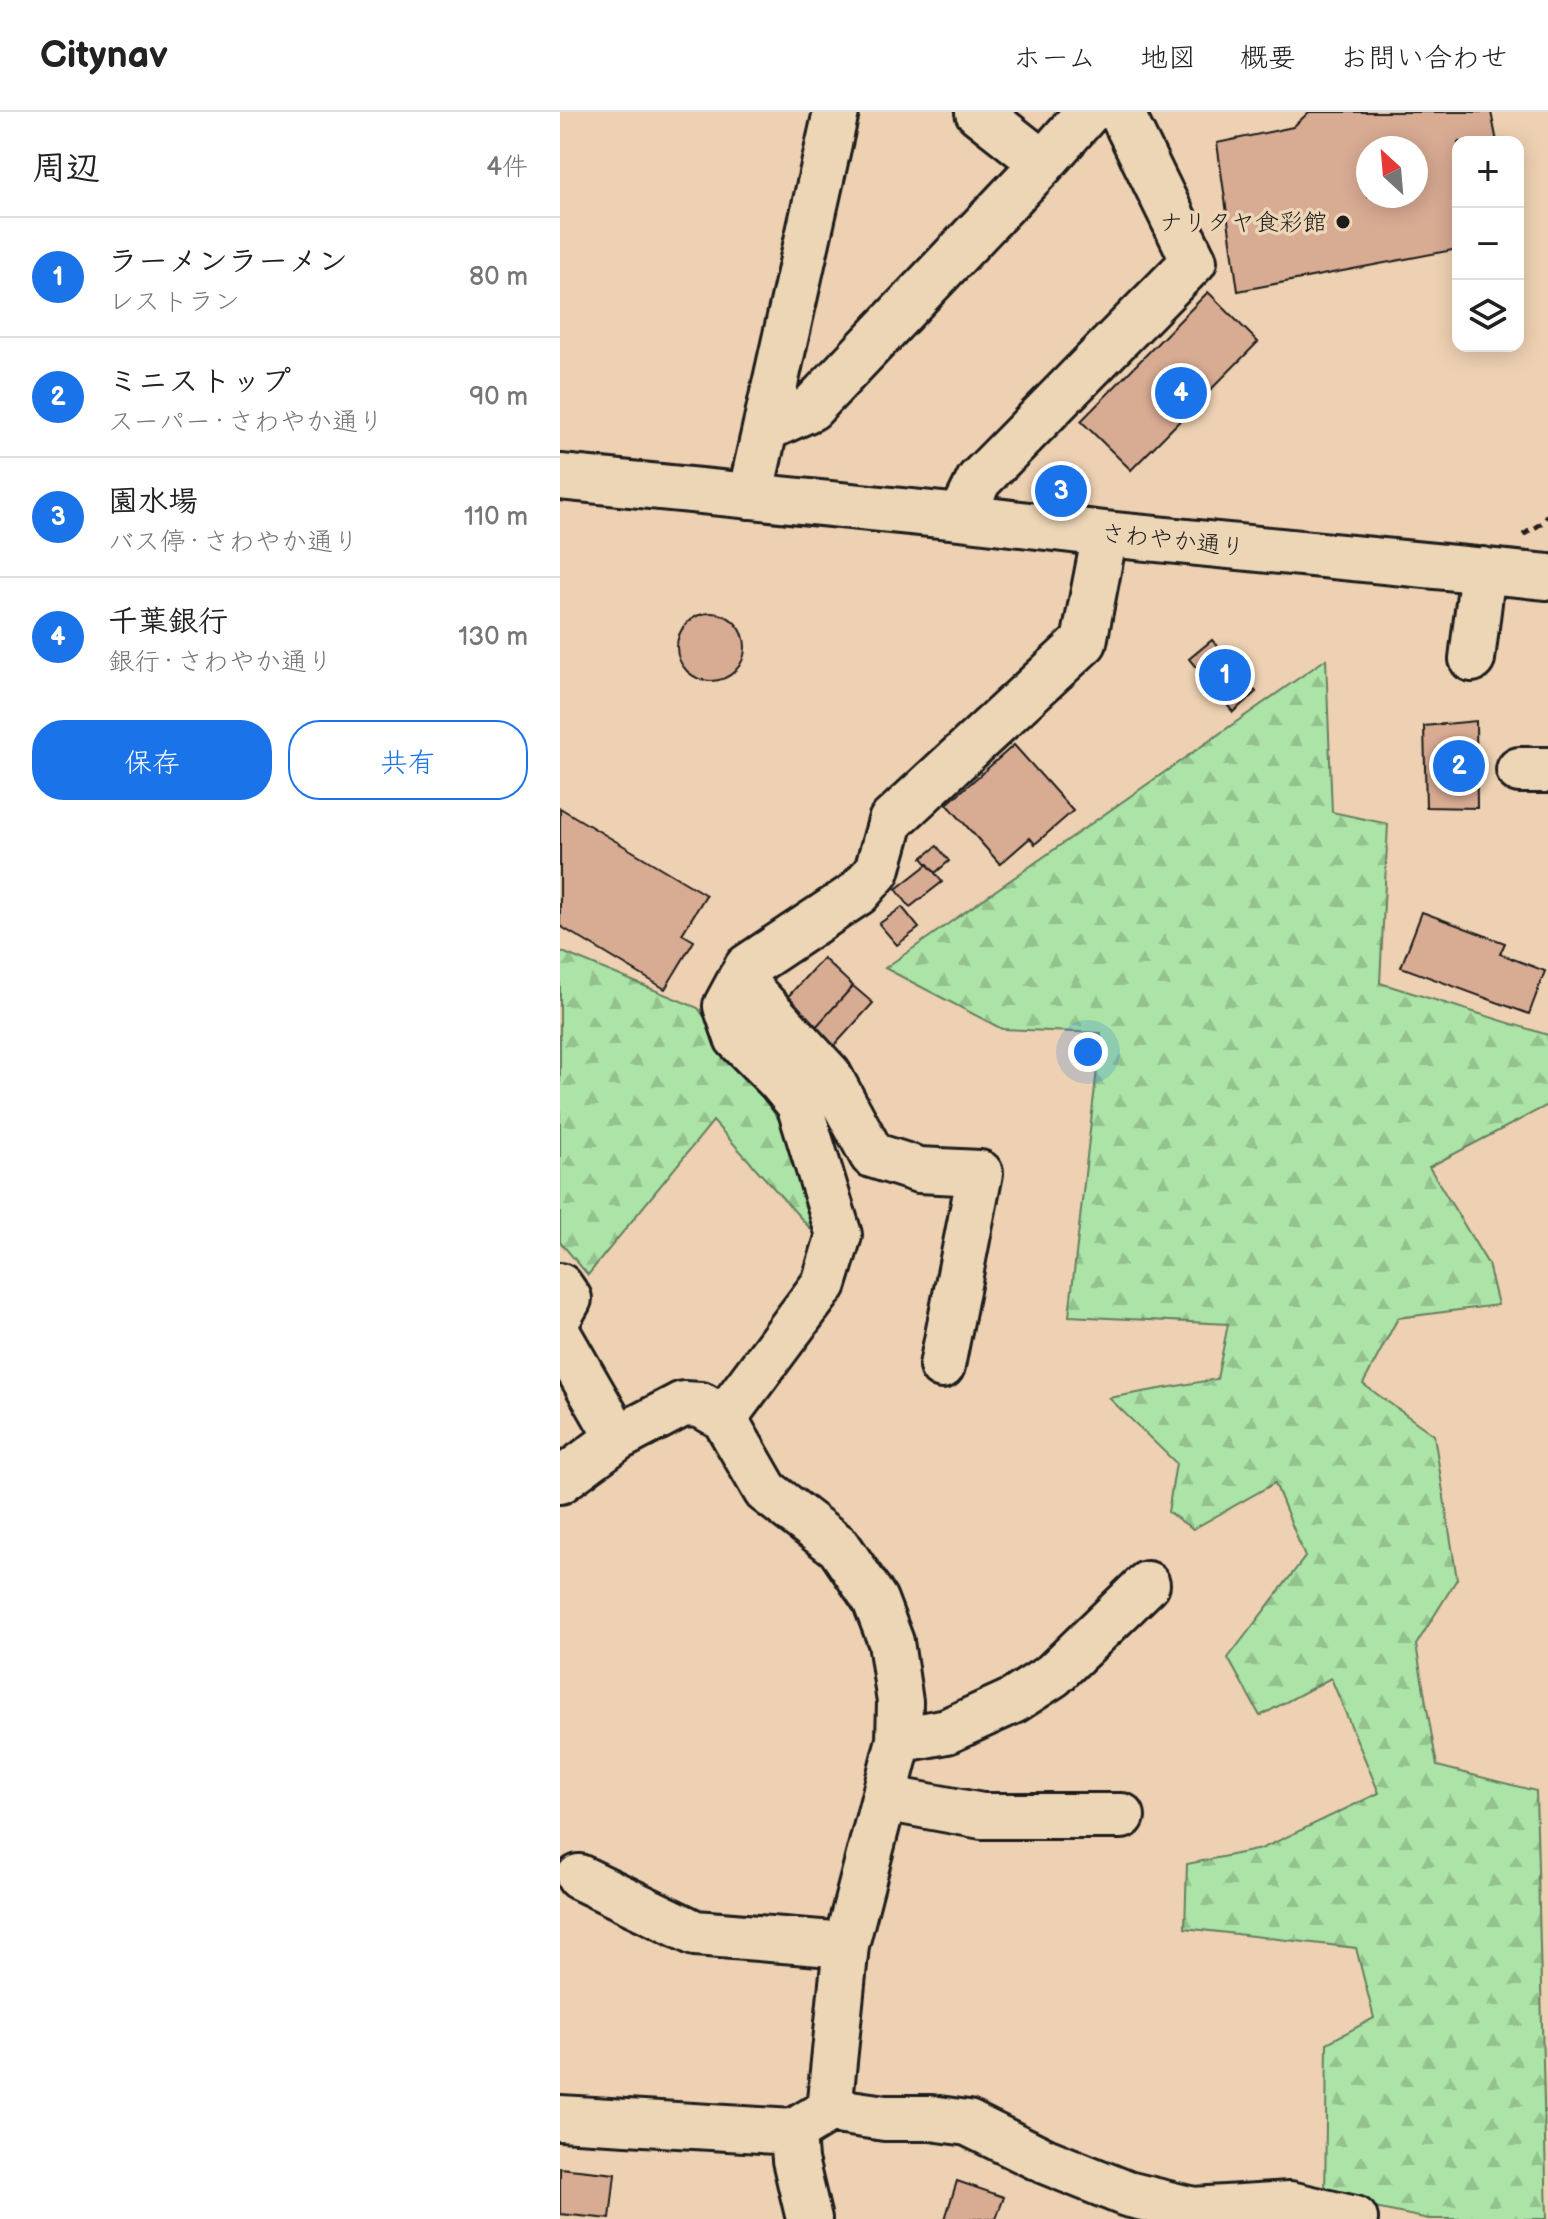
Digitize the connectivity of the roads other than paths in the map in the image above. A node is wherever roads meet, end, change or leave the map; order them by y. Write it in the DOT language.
graph roads {
  1 [pos="836,112"];
  2 [pos="978,112"];
  3 [pos="1088,112"];
  4 [pos="1121,112"];
  5 [pos="1043,163"];
  6 [pos="765,429"];
  7 [pos="560,477"];
  8 [pos="750,496"];
  9 [pos="961,517"];
  10 [pos="1105,534"];
  11 [pos="1483,570"];
  12 [pos="1548,577"];
  13 [pos="1472,659"];
  14 [pos="740,979"];
  15 [pos="560,1286"];
  16 [pos="560,1315"];
  17 [pos="560,1337"];
  18 [pos="942,1366"];
  19 [pos="724,1418"];
  20 [pos="618,1438"];
  21 [pos="560,1481"];
  22 [pos="1147,1584"];
  23 [pos="899,1740"];
  24 [pos="884,1798"];
  25 [pos="1122,1816"];
  26 [pos="579,1877"];
  27 [pos="846,1945"];
  28 [pos="560,2118"];
  29 [pos="811,2121"];
  30 [pos="809,2219"];
  31 [pos="1355,2219"];
  1 -- 6 [label="street"];
  2 -- 5 [label="street"];
  3 -- 5 [label="street"];
  4 -- 9 [label="street"];
  5 -- 6 [label="street"];
  6 -- 8 [label="street"];
  7 -- 8 [label="street, さわやか通り"];
  8 -- 9 [label="street, さわやか通り"];
  9 -- 10 [label="street, さわやか通り"];
  10 -- 11 [label="street, さわやか通り"];
  10 -- 14 [label="street"];
  11 -- 12 [label="street, さわやか通り"];
  11 -- 13 [label="street"];
  14 -- 18 [label="street"];
  14 -- 19 [label="street"];
  15 -- 16 [label="street"];
  17 -- 20 [label="street"];
  19 -- 20 [label="street"];
  19 -- 23 [label="street"];
  20 -- 21 [label="street"];
  22 -- 23 [label="street"];
  23 -- 24 [label="street"];
  24 -- 25 [label="street"];
  24 -- 27 [label="street"];
  26 -- 27 [label="street"];
  27 -- 29 [label="street"];
  28 -- 29 [label="street"];
  29 -- 30 [label="street"];
  29 -- 31 [label="street"];
}
